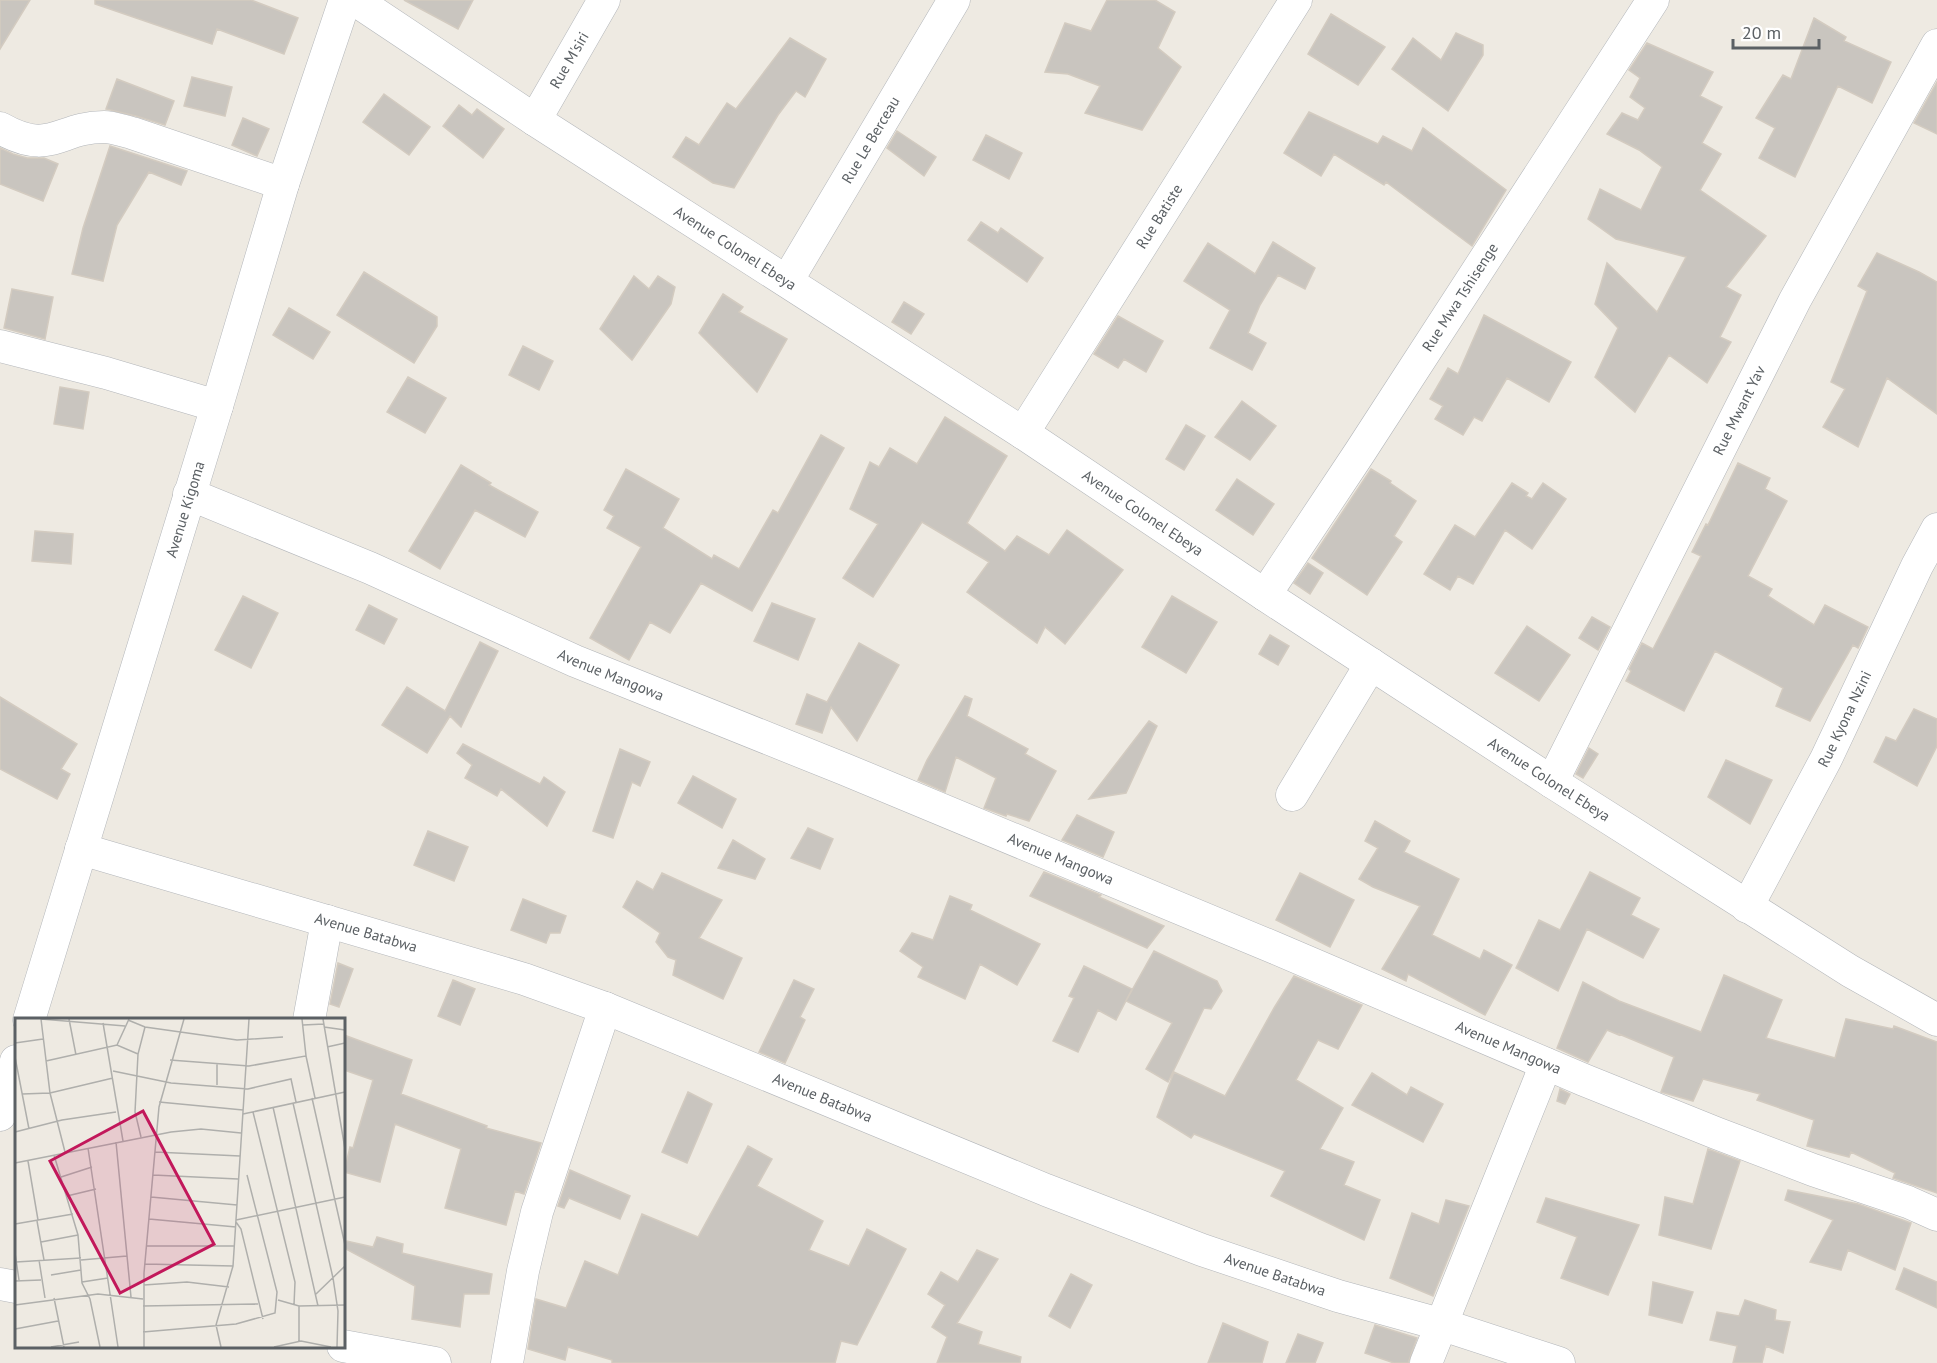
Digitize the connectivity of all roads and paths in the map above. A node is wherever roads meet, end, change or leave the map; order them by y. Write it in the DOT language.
graph roads {
  1 [pos="345,0"];
  2 [pos="355,0"];
  3 [pos="604,0"];
  4 [pos="954,0"];
  5 [pos="1296,0"];
  6 [pos="1653,0"];
  7 [pos="1937,45"];
  8 [pos="534,120"];
  9 [pos="0,128"];
  10 [pos="283,184"];
  11 [pos="787,281"];
  12 [pos="0,346"];
  13 [pos="217,406"];
  14 [pos="1023,433"];
  15 [pos="189,494"];
  16 [pos="1937,529"];
  17 [pos="1265,595"];
  18 [pos="1371,664"];
  19 [pos="1552,782"];
  20 [pos="1292,795"];
  21 [pos="81,849"];
  22 [pos="1747,908"];
  23 [pos="327,921"];
  24 [pos="605,1008"];
  25 [pos="30,1018"];
  26 [pos="309,1018"];
  27 [pos="1937,1020"];
  28 [pos="15,1064"];
  29 [pos="1546,1064"];
  30 [pos="0,1115"];
  31 [pos="1937,1215"];
  32 [pos="0,1284"];
  33 [pos="15,1287"];
  34 [pos="1443,1325"];
  35 [pos="345,1347"];
  36 [pos="435,1363"];
  37 [pos="507,1363"];
  38 [pos="1426,1363"];
  39 [pos="1559,1363"];
  1 -- 10 [label="street, Avenue Kigoma"];
  2 -- 8 [label="street, Avenue Colonel Ebeya"];
  3 -- 8 [label="street, Rue M'siri"];
  4 -- 11 [label="street, Rue Le Berceau"];
  5 -- 14 [label="street, Rue Batiste"];
  6 -- 17 [label="street, Rue Mwa Tshisenge"];
  7 -- 19 [label="street, Rue Mwant Yav"];
  8 -- 11 [label="street, Avenue Colonel Ebeya"];
  9 -- 10 [label="street"];
  10 -- 13 [label="street, Avenue Kigoma"];
  11 -- 14 [label="street, Avenue Colonel Ebeya"];
  12 -- 13 [label="street"];
  13 -- 15 [label="street, Avenue Kigoma"];
  14 -- 17 [label="street, Avenue Colonel Ebeya"];
  15 -- 21 [label="street, Avenue Kigoma"];
  15 -- 29 [label="street, Avenue Mangowa"];
  16 -- 22 [label="street, Rue Kyona Nzini"];
  17 -- 18 [label="street, Avenue Colonel Ebeya"];
  18 -- 19 [label="street, Avenue Colonel Ebeya"];
  18 -- 20 [label="street"];
  19 -- 22 [label="street, Avenue Colonel Ebeya"];
  21 -- 23 [label="street, Avenue Batabwa"];
  21 -- 25 [label="street, Avenue Kigoma"];
  22 -- 27 [label="street, Avenue Colonel Ebeya"];
  23 -- 24 [label="street, Avenue Batabwa"];
  23 -- 26 [label="street"];
  24 -- 34 [label="street, Avenue Batabwa"];
  24 -- 37 [label="street"];
  28 -- 30 [label="street"];
  29 -- 31 [label="street, Avenue Mangowa"];
  29 -- 34 [label="street"];
  32 -- 33 [label="street"];
  34 -- 38 [label="street"];
  34 -- 39 [label="street, Avenue Batabwa"];
  35 -- 36 [label="street"];
}
